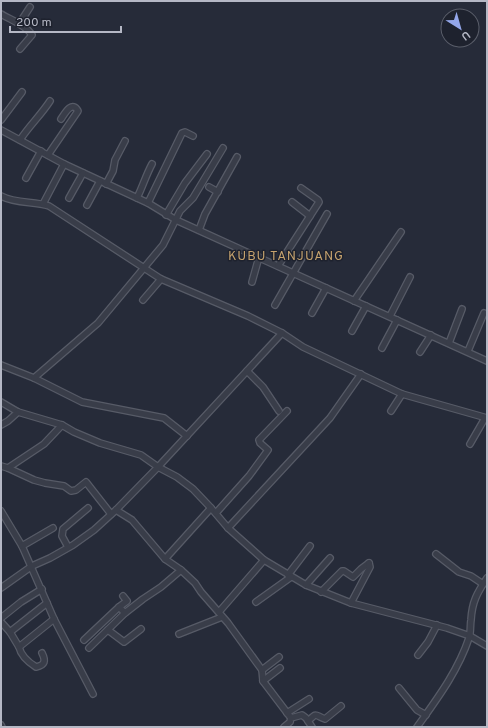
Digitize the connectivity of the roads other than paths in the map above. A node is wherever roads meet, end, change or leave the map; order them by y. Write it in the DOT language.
graph roads {
  1 [pos="30,7"];
  2 [pos="1,14"];
  3 [pos="19,24"];
  4 [pos="20,49"];
  5 [pos="22,92"];
  6 [pos="50,101"];
  7 [pos="61,119"];
  8 [pos="1,120"];
  9 [pos="1,130"];
  10 [pos="193,136"];
  11 [pos="20,140"];
  12 [pos="125,141"];
  13 [pos="222,148"];
  14 [pos="41,151"];
  15 [pos="207,154"];
  16 [pos="48,155"];
  17 [pos="237,157"];
  18 [pos="64,164"];
  19 [pos="152,164"];
  20 [pos="83,173"];
  21 [pos="26,178"];
  22 [pos="100,181"];
  23 [pos="106,184"];
  24 [pos="209,187"];
  25 [pos="301,188"];
  26 [pos="218,192"];
  27 [pos="1,196"];
  28 [pos="69,198"];
  29 [pos="137,198"];
  30 [pos="292,202"];
  31 [pos="148,203"];
  32 [pos="43,204"];
  33 [pos="87,205"];
  34 [pos="326,214"];
  35 [pos="166,215"];
  36 [pos="310,216"];
  37 [pos="176,220"];
  38 [pos="199,230"];
  39 [pos="401,232"];
  40 [pos="259,257"];
  41 [pos="278,266"];
  42 [pos="143,268"];
  43 [pos="293,273"];
  44 [pos="410,277"];
  45 [pos="161,279"];
  46 [pos="252,282"];
  47 [pos="326,288"];
  48 [pos="143,300"];
  49 [pos="354,301"];
  50 [pos="275,306"];
  51 [pos="366,306"];
  52 [pos="462,309"];
  53 [pos="312,313"];
  54 [pos="484,313"];
  55 [pos="390,316"];
  56 [pos="397,320"];
  57 [pos="352,331"];
  58 [pos="282,333"];
  59 [pos="431,335"];
  60 [pos="448,343"];
  61 [pos="382,348"];
  62 [pos="468,351"];
  63 [pos="420,352"];
  64 [pos="487,361"];
  65 [pos="1,364"];
  66 [pos="247,370"];
  67 [pos="361,374"];
  68 [pos="34,378"];
  69 [pos="402,394"];
  70 [pos="1,402"];
  71 [pos="279,410"];
  72 [pos="287,411"];
  73 [pos="391,411"];
  74 [pos="18,412"];
  75 [pos="486,418"];
  76 [pos="1,425"];
  77 [pos="62,425"];
  78 [pos="187,436"];
  79 [pos="470,444"];
  80 [pos="1,466"];
  81 [pos="158,467"];
  82 [pos="8,468"];
  83 [pos="88,508"];
  84 [pos="211,508"];
  85 [pos="116,510"];
  86 [pos="1,511"];
  87 [pos="216,513"];
  88 [pos="111,514"];
  89 [pos="53,528"];
  90 [pos="228,528"];
  91 [pos="22,546"];
  92 [pos="310,546"];
  93 [pos="68,548"];
  94 [pos="436,554"];
  95 [pos="330,558"];
  96 [pos="165,560"];
  97 [pos="264,560"];
  98 [pos="32,566"];
  99 [pos="181,570"];
  100 [pos="289,576"];
  101 [pos="487,578"];
  102 [pos="483,584"];
  103 [pos="306,585"];
  104 [pos="1,588"];
  105 [pos="42,589"];
  106 [pos="321,592"];
  107 [pos="123,596"];
  108 [pos="256,602"];
  109 [pos="47,603"];
  110 [pos="351,603"];
  111 [pos="119,607"];
  112 [pos="125,613"];
  113 [pos="220,614"];
  114 [pos="1,618"];
  115 [pos="54,619"];
  116 [pos="1,622"];
  117 [pos="437,625"];
  118 [pos="141,629"];
  119 [pos="108,630"];
  120 [pos="10,632"];
  121 [pos="179,634"];
  122 [pos="470,636"];
  123 [pos="84,640"];
  124 [pos="19,646"];
  125 [pos="487,646"];
  126 [pos="89,648"];
  127 [pos="42,653"];
  128 [pos="418,655"];
  129 [pos="279,657"];
  130 [pos="280,668"];
  131 [pos="262,670"];
  132 [pos="263,680"];
  133 [pos="399,688"];
  134 [pos="93,694"];
  135 [pos="309,699"];
  136 [pos="341,706"];
  137 [pos="287,713"];
  138 [pos="426,715"];
  139 [pos="291,718"];
  140 [pos="308,721"];
  141 [pos="284,727"];
  142 [pos="312,727"];
  143 [pos="417,727"];
  1 -- 3 [label="street"];
  2 -- 3 [label="street"];
  3 -- 4 [label="street"];
  5 -- 8 [label="street"];
  6 -- 11 [label="street"];
  7 -- 16 [label="street"];
  9 -- 11 [label="street"];
  10 -- 31 [label="street"];
  11 -- 14 [label="street"];
  12 -- 23 [label="street"];
  13 -- 37 [label="street"];
  14 -- 16 [label="street"];
  14 -- 21 [label="street"];
  15 -- 35 [label="street"];
  16 -- 18 [label="street"];
  17 -- 26 [label="street"];
  18 -- 20 [label="street"];
  18 -- 32 [label="street"];
  19 -- 29 [label="street"];
  20 -- 22 [label="street"];
  20 -- 28 [label="street"];
  22 -- 23 [label="street"];
  22 -- 33 [label="street"];
  23 -- 29 [label="street"];
  24 -- 26 [label="street"];
  25 -- 36 [label="street"];
  26 -- 38 [label="street"];
  27 -- 32 [label="street"];
  29 -- 31 [label="street"];
  30 -- 36 [label="street"];
  31 -- 35 [label="street"];
  32 -- 42 [label="street"];
  34 -- 43 [label="street"];
  35 -- 37 [label="street"];
  36 -- 41 [label="street"];
  37 -- 38 [label="street"];
  37 -- 42 [label="street"];
  38 -- 40 [label="street"];
  39 -- 49 [label="street"];
  40 -- 41 [label="street"];
  40 -- 46 [label="street"];
  41 -- 43 [label="street"];
  42 -- 45 [label="street"];
  42 -- 68 [label="street"];
  43 -- 47 [label="street"];
  43 -- 50 [label="street"];
  44 -- 55 [label="street"];
  45 -- 48 [label="street"];
  45 -- 58 [label="street"];
  47 -- 49 [label="street"];
  47 -- 53 [label="street"];
  49 -- 51 [label="street"];
  51 -- 55 [label="street"];
  51 -- 57 [label="street"];
  52 -- 60 [label="street"];
  54 -- 62 [label="street"];
  55 -- 56 [label="street"];
  56 -- 59 [label="street"];
  56 -- 61 [label="street"];
  58 -- 66 [label="street"];
  58 -- 67 [label="street"];
  59 -- 60 [label="street"];
  59 -- 63 [label="street"];
  60 -- 62 [label="street"];
  62 -- 64 [label="street"];
  65 -- 68 [label="street"];
  66 -- 71 [label="street"];
  66 -- 78 [label="street"];
  67 -- 69 [label="street"];
  67 -- 90 [label="street"];
  68 -- 78 [label="street"];
  69 -- 73 [label="street"];
  69 -- 75 [label="street"];
  70 -- 74 [label="street"];
  72 -- 87 [label="street"];
  74 -- 76 [label="street"];
  74 -- 77 [label="street"];
  75 -- 79 [label="street"];
  77 -- 81 [label="street"];
  77 -- 82 [label="street"];
  78 -- 81 [label="street"];
  80 -- 82 [label="street"];
  81 -- 84 [label="street"];
  81 -- 85 [label="street"];
  82 -- 88 [label="street"];
  83 -- 93 [label="street"];
  84 -- 87 [label="street"];
  84 -- 96 [label="street"];
  85 -- 88 [label="street"];
  85 -- 96 [label="street"];
  86 -- 91 [label="street"];
  87 -- 90 [label="street"];
  88 -- 93 [label="street"];
  89 -- 91 [label="street"];
  90 -- 97 [label="street"];
  91 -- 98 [label="street"];
  92 -- 100 [label="street"];
  93 -- 98 [label="street"];
  94 -- 102 [label="street"];
  95 -- 103 [label="street"];
  96 -- 99 [label="street"];
  97 -- 100 [label="street"];
  97 -- 113 [label="street"];
  98 -- 104 [label="street"];
  98 -- 105 [label="street"];
  99 -- 112 [label="street"];
  99 -- 113 [label="street"];
  100 -- 103 [label="street"];
  100 -- 108 [label="street"];
  101 -- 102 [label="street"];
  102 -- 122 [label="street"];
  103 -- 106 [label="street"];
  105 -- 109 [label="street"];
  105 -- 114 [label="street"];
  106 -- 110 [label="street"];
  106 -- 110 [label="street"];
  107 -- 111 [label="street"];
  109 -- 115 [label="street"];
  109 -- 120 [label="street"];
  110 -- 117 [label="street"];
  111 -- 112 [label="street"];
  111 -- 123 [label="street"];
  112 -- 119 [label="street"];
  113 -- 121 [label="street"];
  113 -- 131 [label="street"];
  115 -- 124 [label="street"];
  115 -- 134 [label="street"];
  116 -- 120 [label="street"];
  117 -- 122 [label="street"];
  117 -- 128 [label="street"];
  118 -- 119 [label="street"];
  119 -- 126 [label="street"];
  120 -- 124 [label="street"];
  122 -- 125 [label="street"];
  122 -- 138 [label="street"];
  124 -- 127 [label="street"];
  129 -- 131 [label="street"];
  130 -- 132 [label="street"];
  131 -- 132 [label="street"];
  132 -- 137 [label="street"];
  133 -- 138 [label="street"];
  135 -- 137 [label="street"];
  136 -- 140 [label="street"];
  137 -- 139 [label="street"];
  138 -- 143 [label="street"];
  139 -- 140 [label="street"];
  139 -- 141 [label="street"];
  140 -- 142 [label="street"];
}
